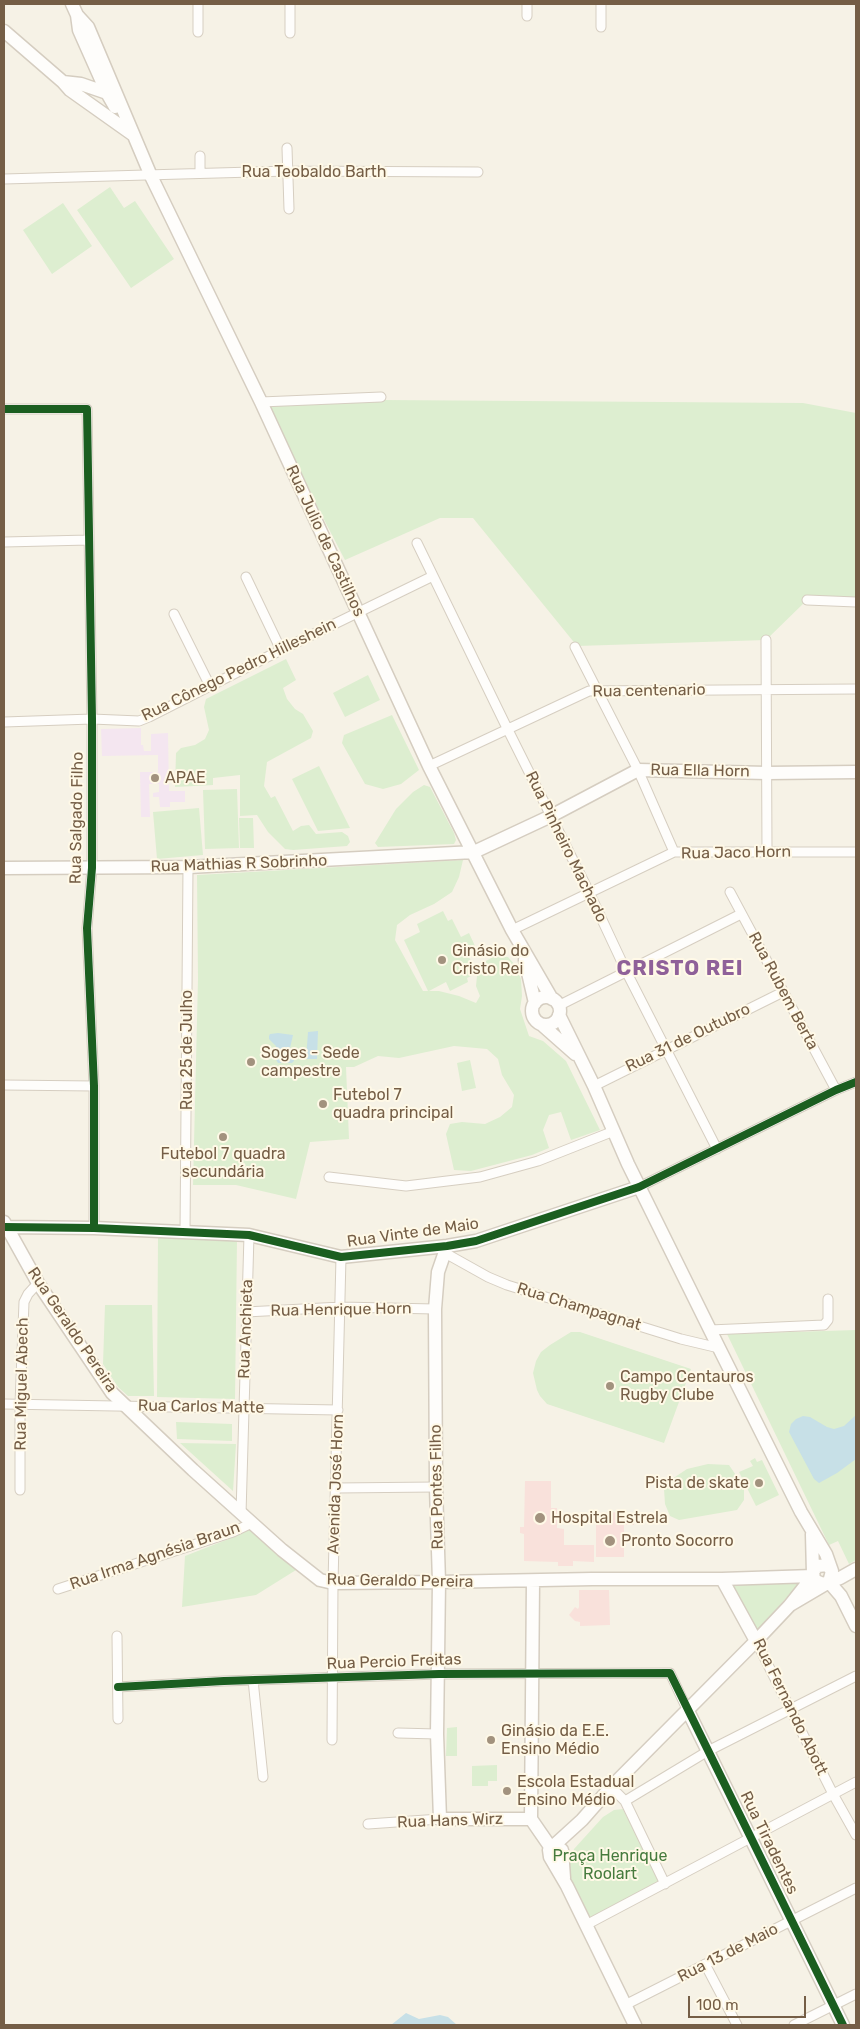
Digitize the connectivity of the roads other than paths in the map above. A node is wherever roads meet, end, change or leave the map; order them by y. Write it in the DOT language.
graph roads {
  1 [pos="198,4"];
  2 [pos="290,4"];
  3 [pos="527,4"];
  4 [pos="601,4"];
  5 [pos="75,9"];
  6 [pos="526,16"];
  7 [pos="601,27"];
  8 [pos="4,31"];
  9 [pos="198,32"];
  10 [pos="290,33"];
  11 [pos="94,66"];
  12 [pos="63,82"];
  13 [pos="81,84"];
  14 [pos="109,88"];
  15 [pos="87,103"];
  16 [pos="132,134"];
  17 [pos="287,148"];
  18 [pos="200,156"];
  19 [pos="288,171"];
  20 [pos="478,172"];
  21 [pos="200,173"];
  22 [pos="150,176"];
  23 [pos="4,179"];
  24 [pos="289,209"];
  25 [pos="382,397"];
  26 [pos="260,402"];
  27 [pos="4,409"];
  28 [pos="88,540"];
  29 [pos="4,542"];
  30 [pos="417,542"];
  31 [pos="433,576"];
  32 [pos="246,577"];
  33 [pos="807,600"];
  34 [pos="856,602"];
  35 [pos="358,612"];
  36 [pos="174,614"];
  37 [pos="766,640"];
  38 [pos="575,647"];
  39 [pos="281,650"];
  40 [pos="210,686"];
  41 [pos="856,689"];
  42 [pos="598,690"];
  43 [pos="768,690"];
  44 [pos="92,719"];
  45 [pos="4,722"];
  46 [pos="507,728"];
  47 [pos="429,766"];
  48 [pos="638,770"];
  49 [pos="856,772"];
  50 [pos="767,773"];
  51 [pos="551,816"];
  52 [pos="474,852"];
  53 [pos="674,852"];
  54 [pos="768,852"];
  55 [pos="856,852"];
  56 [pos="188,867"];
  57 [pos="4,868"];
  58 [pos="92,868"];
  59 [pos="589,892"];
  60 [pos="730,892"];
  61 [pos="742,914"];
  62 [pos="512,930"];
  63 [pos="521,946"];
  64 [pos="627,973"];
  65 [pos="783,992"];
  66 [pos="535,1003"];
  67 [pos="556,1007"];
  68 [pos="541,1024"];
  69 [pos="666,1049"];
  70 [pos="579,1057"];
  71 [pos="856,1082"];
  72 [pos="4,1085"];
  73 [pos="94,1086"];
  74 [pos="594,1086"];
  75 [pos="836,1090"];
  76 [pos="614,1131"];
  77 [pos="717,1149"];
  78 [pos="329,1176"];
  79 [pos="639,1187"];
  80 [pos="5,1226"];
  81 [pos="94,1228"];
  82 [pos="184,1232"];
  83 [pos="249,1235"];
  84 [pos="446,1250"];
  85 [pos="341,1257"];
  86 [pos="38,1283"];
  87 [pos="828,1299"];
  88 [pos="341,1307"];
  89 [pos="435,1309"];
  90 [pos="246,1312"];
  91 [pos="710,1330"];
  92 [pos="719,1348"];
  93 [pos="4,1404"];
  94 [pos="20,1404"];
  95 [pos="123,1405"];
  96 [pos="244,1409"];
  97 [pos="338,1410"];
  98 [pos="436,1487"];
  99 [pos="336,1488"];
  100 [pos="20,1490"];
  101 [pos="241,1514"];
  102 [pos="252,1523"];
  103 [pos="812,1531"];
  104 [pos="856,1568"];
  105 [pos="813,1576"];
  106 [pos="830,1576"];
  107 [pos="722,1579"];
  108 [pos="533,1581"];
  109 [pos="439,1582"];
  110 [pos="333,1583"];
  111 [pos="58,1589"];
  112 [pos="790,1605"];
  113 [pos="748,1624"];
  114 [pos="856,1626"];
  115 [pos="117,1636"];
  116 [pos="756,1641"];
  117 [pos="743,1654"];
  118 [pos="531,1673"];
  119 [pos="670,1673"];
  120 [pos="439,1674"];
  121 [pos="856,1676"];
  122 [pos="332,1677"];
  123 [pos="253,1680"];
  124 [pos="118,1687"];
  125 [pos="790,1710"];
  126 [pos="688,1711"];
  127 [pos="118,1719"];
  128 [pos="398,1733"];
  129 [pos="437,1734"];
  130 [pos="332,1740"];
  131 [pos="708,1751"];
  132 [pos="263,1777"];
  133 [pos="856,1782"];
  134 [pos="611,1787"];
  135 [pos="833,1794"];
  136 [pos="625,1801"];
  137 [pos="440,1819"];
  138 [pos="531,1819"];
  139 [pos="582,1820"];
  140 [pos="368,1824"];
  141 [pos="564,1835"];
  142 [pos="541,1836"];
  143 [pos="856,1836"];
  144 [pos="751,1837"];
  145 [pos="556,1852"];
  146 [pos="665,1884"];
  147 [pos="856,1888"];
  148 [pos="791,1921"];
  149 [pos="586,1925"];
  150 [pos="706,1964"];
  151 [pos="856,1994"];
  152 [pos="625,2005"];
  153 [pos="833,2005"];
  154 [pos="635,2025"];
  155 [pos="737,2025"];
  156 [pos="794,2025"];
  157 [pos="843,2025"];
  1 -- 9 [label="street"];
  2 -- 10 [label="street"];
  3 -- 6 [label="street"];
  4 -- 7 [label="street"];
  5 -- 11 [label="main road, Rua Julio de Castilhos"];
  5 -- 14 [label="main road, Rua Julio de Castilhos"];
  8 -- 12 [label="main road"];
  11 -- 13 [label="main road"];
  11 -- 14 [label="main road, Rua Julio de Castilhos"];
  12 -- 13 [label="main road"];
  12 -- 15 [label="main road"];
  13 -- 14 [label="main road"];
  14 -- 15 [label="main road"];
  14 -- 16 [label="main road, Rua Julio de Castilhos"];
  14 -- 16 [label="main road, Rua Julio de Castilhos"];
  15 -- 16 [label="main road"];
  16 -- 22 [label="main road, Rua Julio de Castilhos"];
  17 -- 19 [label="street"];
  18 -- 21 [label="street"];
  19 -- 20 [label="street, Rua Teobaldo Barth"];
  19 -- 21 [label="street, Rua Teobaldo Barth"];
  19 -- 24 [label="street"];
  21 -- 22 [label="street, Rua Teobaldo Barth"];
  22 -- 23 [label="street, Rua Teobaldo Barth"];
  22 -- 26 [label="main road, Rua Julio de Castilhos"];
  25 -- 26 [label="street"];
  26 -- 35 [label="main road, Rua Julio de Castilhos"];
  27 -- 28 [label="street, Rua Salgado Filho"];
  28 -- 29 [label="street"];
  28 -- 44 [label="street, Rua Salgado Filho"];
  30 -- 31 [label="street, Rua Pinheiro Machado"];
  31 -- 35 [label="street, Rua Cônego Pedro Hilleshein"];
  31 -- 46 [label="street, Rua Pinheiro Machado"];
  32 -- 39 [label="street"];
  33 -- 34 [label="street"];
  35 -- 39 [label="street, Rua Cônego Pedro Hilleshein"];
  35 -- 47 [label="main road, Rua Julio de Castilhos"];
  36 -- 40 [label="street"];
  37 -- 43 [label="street"];
  38 -- 42 [label="street"];
  39 -- 40 [label="street, Rua Cônego Pedro Hilleshein"];
  40 -- 44 [label="street, Rua Cônego Pedro Hilleshein"];
  41 -- 43 [label="street, Rua centenario"];
  42 -- 43 [label="street, Rua centenario"];
  42 -- 46 [label="street, Rua centenario"];
  42 -- 48 [label="street"];
  43 -- 50 [label="street"];
  44 -- 45 [label="street, Rua Cônego Pedro Hilleshein"];
  44 -- 58 [label="street, Rua Salgado Filho"];
  46 -- 47 [label="street, Rua centenario"];
  46 -- 51 [label="street, Rua Pinheiro Machado"];
  47 -- 52 [label="main road, Rua Julio de Castilhos"];
  48 -- 50 [label="main road, Rua Ella Horn"];
  48 -- 51 [label="main road, Rua Ella Horn"];
  48 -- 53 [label="street"];
  49 -- 50 [label="main road, Rua Ella Horn"];
  50 -- 54 [label="street"];
  51 -- 52 [label="main road, Rua Ella Horn"];
  51 -- 59 [label="street, Rua Pinheiro Machado"];
  52 -- 56 [label="main road, Rua Mathias R Sobrinho"];
  52 -- 62 [label="main road, Rua Julio de Castilhos"];
  53 -- 54 [label="street, Rua Jaco Horn"];
  53 -- 59 [label="street, Rua Jaco Horn"];
  54 -- 55 [label="street, Rua Jaco Horn"];
  56 -- 58 [label="main road, Rua Mathias R Sobrinho"];
  56 -- 82 [label="street, Rua 25 de Julho"];
  57 -- 58 [label="main road, Rua Mathias R Sobrinho"];
  58 -- 73 [label="street, Rua Salgado Filho"];
  59 -- 62 [label="street, Rua Jaco Horn"];
  59 -- 64 [label="street, Rua Pinheiro Machado"];
  60 -- 61 [label="street, Rua Rubem Berta"];
  61 -- 64 [label="street"];
  61 -- 65 [label="street, Rua Rubem Berta"];
  62 -- 63 [label="main road, Rua Julio de Castilhos"];
  63 -- 66 [label="main road, Rua Julio de Castilhos"];
  63 -- 67 [label="main road, Rua Julio de Castilhos"];
  64 -- 67 [label="street"];
  64 -- 69 [label="street, Rua Pinheiro Machado"];
  65 -- 69 [label="street, Rua 31 de Outubro"];
  65 -- 75 [label="street, Rua Rubem Berta"];
  66 -- 67 [label="main road"];
  66 -- 68 [label="main road"];
  67 -- 68 [label="main road"];
  67 -- 70 [label="main road, Rua Julio de Castilhos"];
  68 -- 70 [label="main road, Rua Julio de Castilhos"];
  69 -- 74 [label="street, Rua 31 de Outubro"];
  69 -- 77 [label="street, Rua Pinheiro Machado"];
  70 -- 74 [label="main road, Rua Julio de Castilhos"];
  71 -- 75 [label="street, Rua Vinte de Maio"];
  72 -- 73 [label="street"];
  73 -- 81 [label="street, Rua Salgado Filho"];
  74 -- 76 [label="main road, Rua Julio de Castilhos"];
  75 -- 77 [label="street, Rua Vinte de Maio"];
  76 -- 78 [label="street"];
  76 -- 79 [label="main road, Rua Julio de Castilhos"];
  77 -- 79 [label="street, Rua Vinte de Maio"];
  79 -- 84 [label="main road, Rua Vinte de Maio"];
  79 -- 91 [label="main road, Rua Julio de Castilhos"];
  80 -- 81 [label="main road, Rua Vinte de Maio"];
  80 -- 86 [label="main road, Rua Geraldo Pereira"];
  81 -- 82 [label="main road, Rua Vinte de Maio"];
  82 -- 83 [label="main road, Rua Vinte de Maio"];
  83 -- 85 [label="main road, Rua Vinte de Maio"];
  83 -- 90 [label="street, Rua Anchieta"];
  84 -- 85 [label="main road, Rua Vinte de Maio"];
  84 -- 89 [label="main road, Rua Pontes Filho"];
  84 -- 92 [label="street, Rua Champagnat"];
  85 -- 88 [label="street, Avenida José Horn"];
  86 -- 94 [label="street, Rua Miguel Abech"];
  86 -- 95 [label="main road, Rua Geraldo Pereira"];
  87 -- 91 [label="street"];
  88 -- 89 [label="street, Rua Henrique Horn"];
  88 -- 90 [label="street, Rua Henrique Horn"];
  88 -- 97 [label="street, Avenida José Horn"];
  89 -- 98 [label="main road, Rua Pontes Filho"];
  90 -- 96 [label="street, Rua Anchieta"];
  91 -- 92 [label="main road, Rua Julio de Castilhos"];
  92 -- 103 [label="main road, Rua Julio de Castilhos"];
  93 -- 94 [label="street, Rua Carlos Matte"];
  94 -- 95 [label="street, Rua Carlos Matte"];
  94 -- 100 [label="street, Rua Miguel Abech"];
  95 -- 96 [label="street, Rua Carlos Matte"];
  95 -- 101 [label="main road, Rua Geraldo Pereira"];
  96 -- 97 [label="street, Rua Carlos Matte"];
  96 -- 101 [label="street, Rua Anchieta"];
  97 -- 99 [label="street, Avenida José Horn"];
  98 -- 99 [label="street"];
  98 -- 109 [label="main road, Rua Pontes Filho"];
  99 -- 110 [label="street, Avenida José Horn"];
  101 -- 102 [label="main road, Rua Geraldo Pereira"];
  102 -- 110 [label="main road, Rua Geraldo Pereira"];
  102 -- 111 [label="street, Rua Irma Agnésia Braun"];
  103 -- 105 [label="main road, Rua Julio de Castilhos"];
  103 -- 106 [label="main road, Rua Julio de Castilhos"];
  104 -- 106 [label="main road"];
  105 -- 106 [label="main road"];
  105 -- 107 [label="main road, Rua Geraldo Pereira"];
  105 -- 112 [label="main road"];
  106 -- 112 [label="main road"];
  106 -- 114 [label="main road, Rua Julio de Castilhos"];
  107 -- 108 [label="main road, Rua Geraldo Pereira"];
  107 -- 113 [label="main road, Rua Fernando Abott"];
  108 -- 109 [label="main road, Rua Geraldo Pereira"];
  108 -- 118 [label="main road"];
  109 -- 110 [label="main road, Rua Geraldo Pereira"];
  109 -- 120 [label="main road, Rua Pontes Filho"];
  110 -- 122 [label="street, Avenida José Horn"];
  112 -- 116 [label="main road"];
  113 -- 116 [label="main road, Rua Fernando Abott"];
  113 -- 117 [label="main road"];
  115 -- 124 [label="street"];
  116 -- 117 [label="main road"];
  116 -- 125 [label="street, Rua Fernando Abott"];
  117 -- 126 [label="main road"];
  118 -- 119 [label="street, Rua Percio Freitas"];
  118 -- 120 [label="street, Rua Percio Freitas"];
  118 -- 138 [label="main road"];
  119 -- 126 [label="street, Rua Tiradentes"];
  120 -- 122 [label="street, Rua Percio Freitas"];
  120 -- 129 [label="main road, Rua Pontes Filho"];
  121 -- 125 [label="street"];
  122 -- 123 [label="street, Rua Percio Freitas"];
  122 -- 130 [label="street, Avenida José Horn"];
  123 -- 124 [label="street, Rua Percio Freitas"];
  123 -- 132 [label="street"];
  124 -- 127 [label="street"];
  125 -- 131 [label="street"];
  125 -- 135 [label="street, Rua Fernando Abott"];
  126 -- 131 [label="main road, Rua Tiradentes"];
  126 -- 134 [label="main road"];
  128 -- 129 [label="street"];
  129 -- 137 [label="main road, Rua Pontes Filho"];
  131 -- 136 [label="street"];
  131 -- 144 [label="main road, Rua Tiradentes"];
  133 -- 135 [label="street"];
  134 -- 136 [label="street"];
  134 -- 139 [label="main road"];
  135 -- 143 [label="street, Rua Fernando Abott"];
  135 -- 144 [label="street"];
  136 -- 146 [label="street"];
  137 -- 138 [label="main road, Rua Hans Wirz"];
  137 -- 140 [label="street, Rua Hans Wirz"];
  138 -- 142 [label="main road"];
  139 -- 141 [label="main road"];
  139 -- 145 [label="main road"];
  141 -- 142 [label="main road"];
  141 -- 145 [label="main road"];
  142 -- 145 [label="main road"];
  144 -- 146 [label="street"];
  144 -- 148 [label="main road, Rua Tiradentes"];
  145 -- 149 [label="main road"];
  146 -- 149 [label="street"];
  147 -- 148 [label="street, Rua 13 de Maio"];
  148 -- 150 [label="street, Rua 13 de Maio"];
  148 -- 153 [label="main road, Rua Tiradentes"];
  149 -- 152 [label="main road"];
  150 -- 152 [label="street, Rua 13 de Maio"];
  150 -- 155 [label="street"];
  151 -- 153 [label="street"];
  152 -- 154 [label="main road"];
  153 -- 156 [label="street"];
  153 -- 157 [label="main road, Rua Tiradentes"];
}
